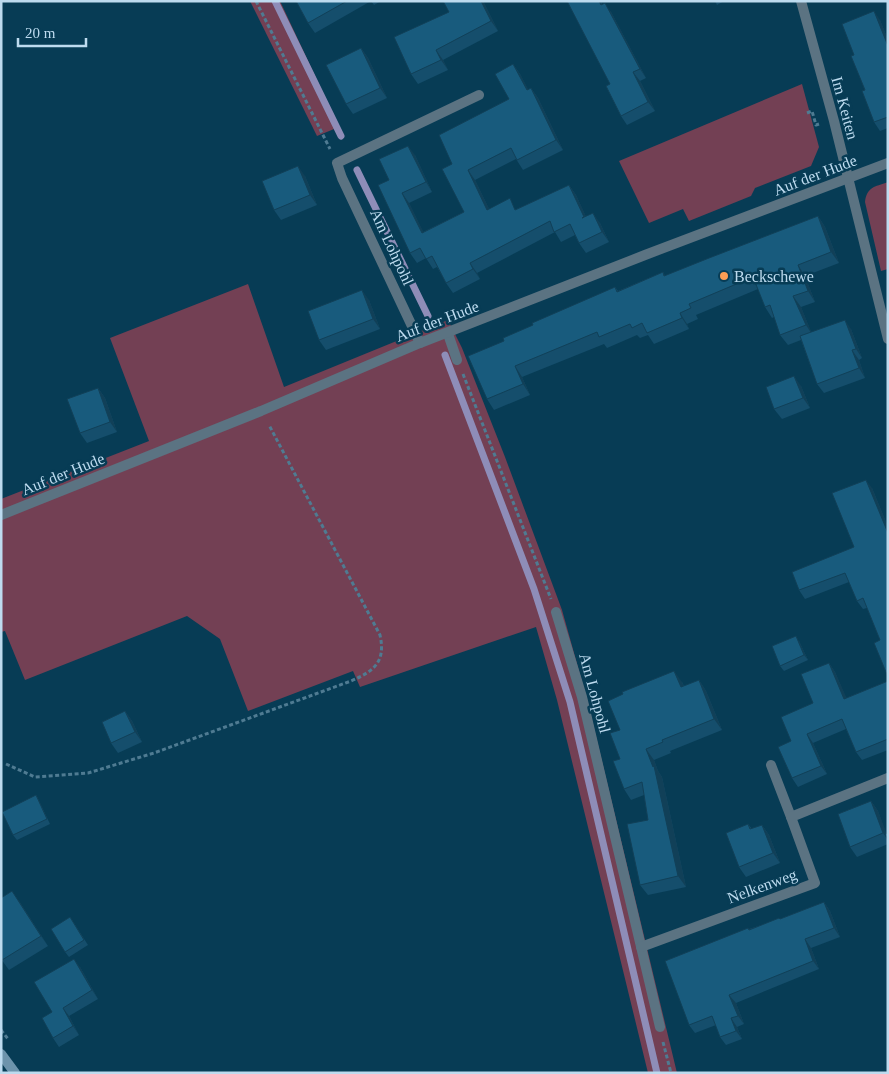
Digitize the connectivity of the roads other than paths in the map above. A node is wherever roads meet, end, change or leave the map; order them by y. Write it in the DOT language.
graph roads {
  1 [pos="801,1"];
  2 [pos="479,95"];
  3 [pos="888,163"];
  4 [pos="848,179"];
  5 [pos="448,334"];
  6 [pos="888,339"];
  7 [pos="420,343"];
  8 [pos="457,360"];
  9 [pos="1,515"];
  10 [pos="556,612"];
  11 [pos="771,765"];
  12 [pos="888,778"];
  13 [pos="791,817"];
  14 [pos="641,947"];
  15 [pos="660,1027"];
  16 [pos="1,1054"];
  17 [pos="15,1073"];
  1 -- 4 [label="street, Im Keiten"];
  2 -- 7 [label="street, Am Lohpohl"];
  3 -- 4 [label="street, Auf der Hude"];
  4 -- 5 [label="street, Auf der Hude"];
  4 -- 6 [label="street, Im Keiten"];
  5 -- 7 [label="street, Auf der Hude"];
  5 -- 8 [label="street"];
  7 -- 9 [label="street, Auf der Hude"];
  10 -- 14 [label="street, Am Lohpohl"];
  11 -- 13 [label="street"];
  12 -- 13 [label="street"];
  13 -- 14 [label="street, Nelkenweg"];
  14 -- 15 [label="street, Am Lohpohl"];
  16 -- 17 [label="street"];
}
